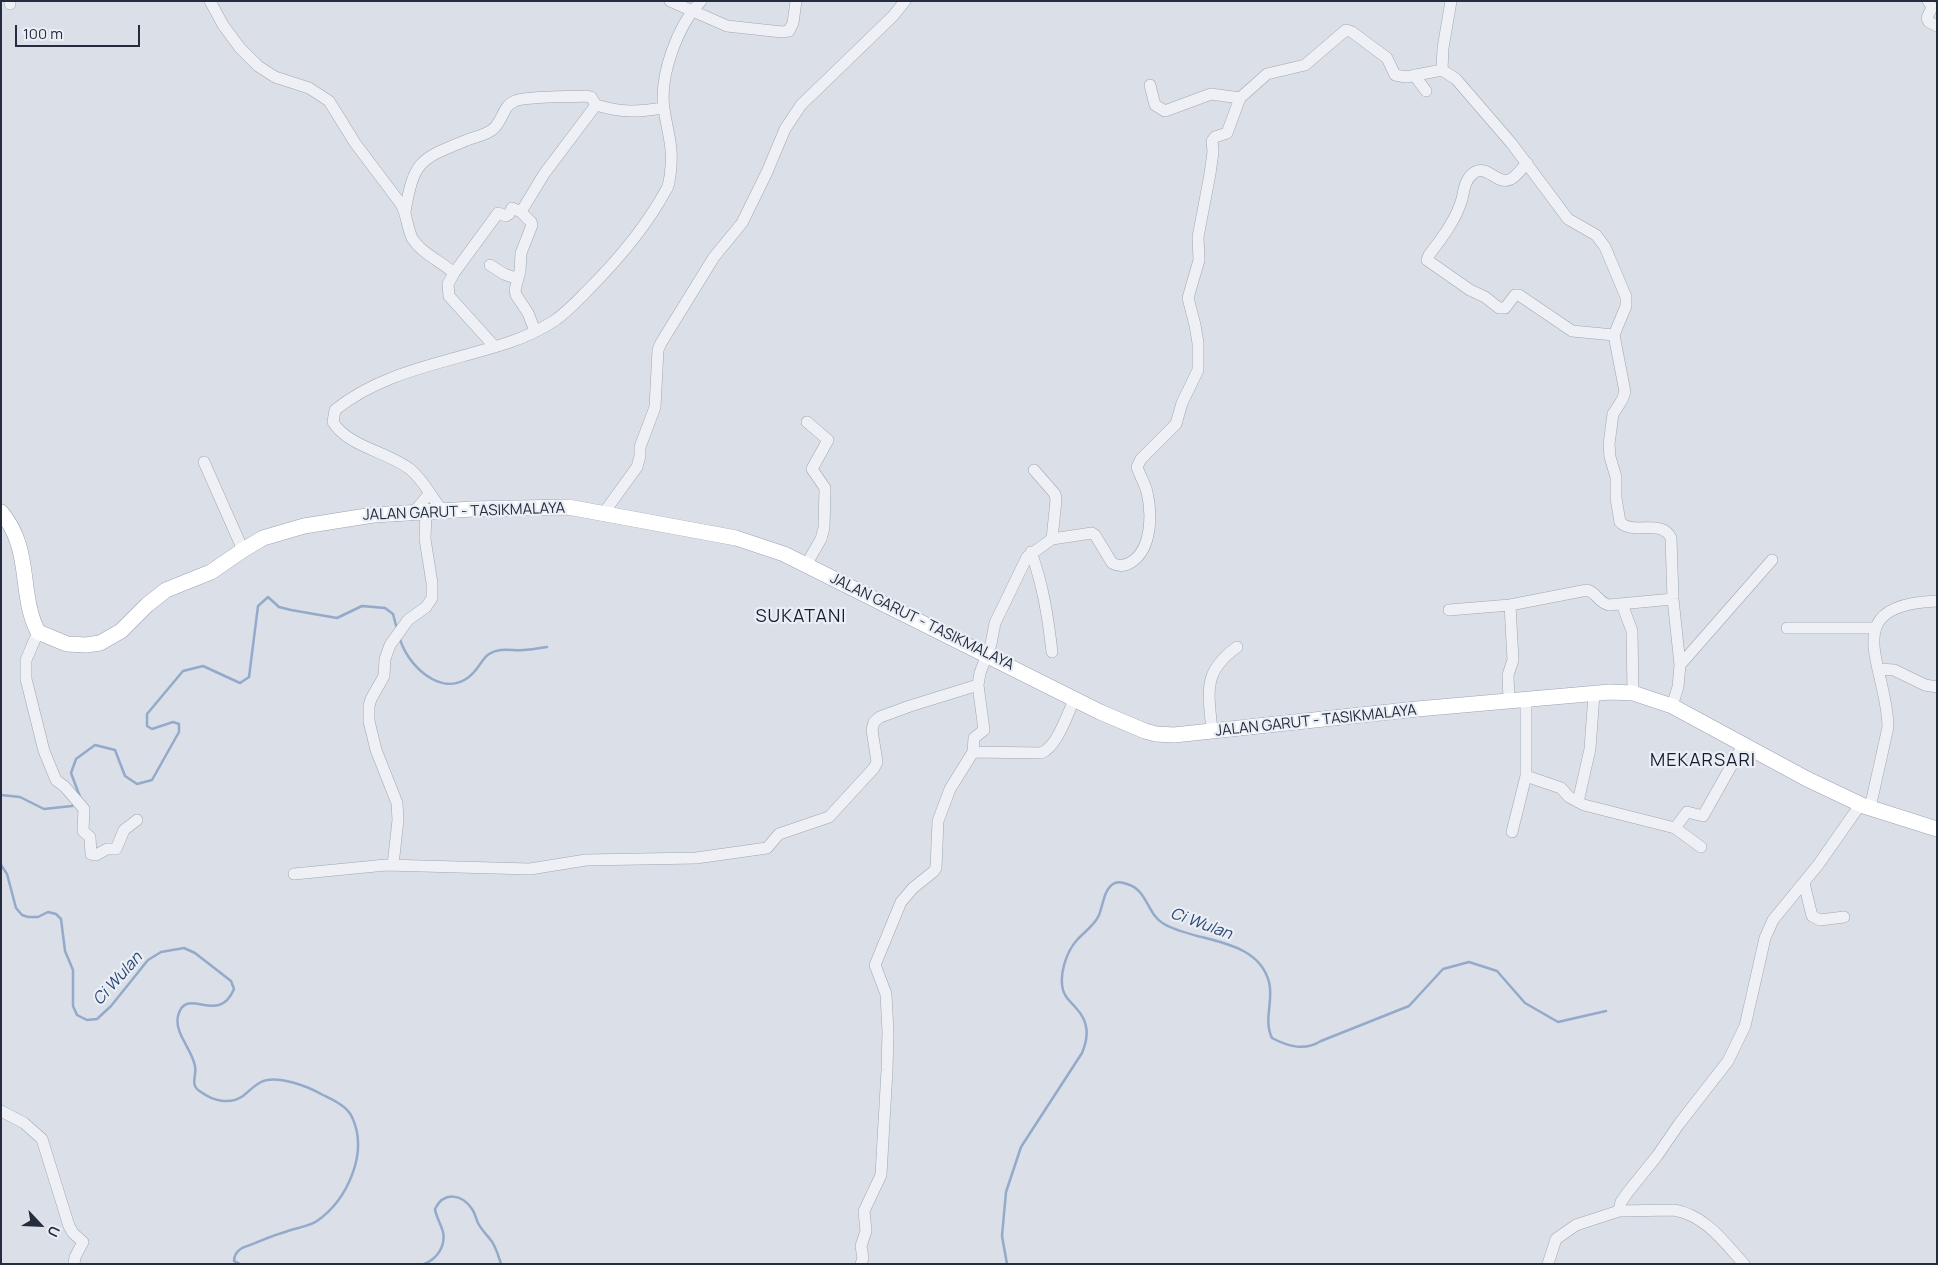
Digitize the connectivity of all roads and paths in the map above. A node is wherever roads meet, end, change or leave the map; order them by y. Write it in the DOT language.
graph roads {
  1 [pos="210,1"];
  2 [pos="670,1"];
  3 [pos="702,1"];
  4 [pos="796,1"];
  5 [pos="905,1"];
  6 [pos="1451,1"];
  7 [pos="1928,1"];
  8 [pos="692,10"];
  9 [pos="1937,26"];
  10 [pos="1442,70"];
  11 [pos="1414,75"];
  12 [pos="1150,85"];
  13 [pos="1426,91"];
  14 [pos="1240,98"];
  15 [pos="596,105"];
  16 [pos="664,108"];
  17 [pos="1527,163"];
  18 [pos="405,212"];
  19 [pos="520,212"];
  20 [pos="490,266"];
  21 [pos="454,273"];
  22 [pos="518,280"];
  23 [pos="535,331"];
  24 [pos="1614,335"];
  25 [pos="494,346"];
  26 [pos="807,422"];
  27 [pos="204,462"];
  28 [pos="1034,470"];
  29 [pos="430,494"];
  30 [pos="442,510"];
  31 [pos="1,512"];
  32 [pos="420,512"];
  33 [pos="603,514"];
  34 [pos="1052,539"];
  35 [pos="243,550"];
  36 [pos="1031,552"];
  37 [pos="1772,560"];
  38 [pos="806,565"];
  39 [pos="1673,599"];
  40 [pos="1937,601"];
  41 [pos="1622,604"];
  42 [pos="1510,605"];
  43 [pos="1449,610"];
  44 [pos="1787,628"];
  45 [pos="1876,628"];
  46 [pos="38,632"];
  47 [pos="1237,647"];
  48 [pos="1052,652"];
  49 [pos="986,654"];
  50 [pos="1680,665"];
  51 [pos="1878,669"];
  52 [pos="978,685"];
  53 [pos="1937,687"];
  54 [pos="1633,693"];
  55 [pos="1594,694"];
  56 [pos="1074,700"];
  57 [pos="1526,700"];
  58 [pos="1509,701"];
  59 [pos="1672,706"];
  60 [pos="1212,732"];
  61 [pos="1743,745"];
  62 [pos="973,752"];
  63 [pos="1526,776"];
  64 [pos="1578,802"];
  65 [pos="1865,807"];
  66 [pos="137,820"];
  67 [pos="1675,828"];
  68 [pos="1937,829"];
  69 [pos="1512,832"];
  70 [pos="1701,847"];
  71 [pos="393,865"];
  72 [pos="294,874"];
  73 [pos="1804,883"];
  74 [pos="1844,916"];
  75 [pos="1,1111"];
  76 [pos="1619,1211"];
  77 [pos="74,1264"];
  78 [pos="861,1264"];
  79 [pos="1548,1264"];
  80 [pos="1744,1264"];
  1 -- 18 [label="street"];
  2 -- 8 [label="street"];
  3 -- 8 [label="street"];
  4 -- 8 [label="street"];
  5 -- 33 [label="street"];
  6 -- 10 [label="street"];
  7 -- 9 [label="street"];
  8 -- 16 [label="street"];
  10 -- 11 [label="street"];
  10 -- 17 [label="street"];
  11 -- 13 [label="street"];
  11 -- 14 [label="street"];
  12 -- 14 [label="street"];
  14 -- 34 [label="street"];
  15 -- 16 [label="street"];
  15 -- 18 [label="street"];
  15 -- 19 [label="street"];
  16 -- 23 [label="street"];
  17 -- 24 [label="street"];
  17 -- 24 [label="street"];
  18 -- 21 [label="street"];
  19 -- 21 [label="street"];
  19 -- 22 [label="street"];
  20 -- 22 [label="street"];
  21 -- 25 [label="street"];
  22 -- 23 [label="street"];
  23 -- 25 [label="street"];
  24 -- 39 [label="street"];
  25 -- 29 [label="street"];
  26 -- 38 [label="street"];
  27 -- 35 [label="street"];
  28 -- 34 [label="street"];
  29 -- 30 [label="street"];
  29 -- 32 [label="street"];
  30 -- 32 [label="main road, JALAN GARUT - TASIKMALAYA"];
  30 -- 33 [label="main road, JALAN GARUT - TASIKMALAYA"];
  31 -- 46 [label="main road"];
  32 -- 35 [label="main road, JALAN GARUT - TASIKMALAYA"];
  32 -- 71 [label="street"];
  33 -- 38 [label="main road, JALAN GARUT - TASIKMALAYA"];
  34 -- 36 [label="street"];
  35 -- 46 [label="main road, JALAN GARUT - TASIKMALAYA"];
  36 -- 48 [label="street"];
  36 -- 49 [label="street"];
  37 -- 50 [label="street"];
  38 -- 49 [label="main road, JALAN GARUT - TASIKMALAYA"];
  39 -- 41 [label="street"];
  39 -- 50 [label="street"];
  40 -- 45 [label="street"];
  41 -- 42 [label="street"];
  41 -- 54 [label="street"];
  42 -- 43 [label="street"];
  42 -- 58 [label="street"];
  44 -- 45 [label="street"];
  45 -- 51 [label="street"];
  46 -- 66 [label="street"];
  47 -- 60 [label="street"];
  49 -- 52 [label="street"];
  49 -- 56 [label="main road, JALAN GARUT - TASIKMALAYA"];
  50 -- 59 [label="street"];
  51 -- 53 [label="street"];
  51 -- 65 [label="street"];
  52 -- 62 [label="street"];
  52 -- 71 [label="street"];
  54 -- 55 [label="main road, JALAN GARUT - TASIKMALAYA"];
  54 -- 59 [label="main road, JALAN GARUT - TASIKMALAYA"];
  55 -- 57 [label="main road, JALAN GARUT - TASIKMALAYA"];
  55 -- 64 [label="street"];
  56 -- 60 [label="main road, JALAN GARUT - TASIKMALAYA"];
  56 -- 62 [label="street"];
  57 -- 58 [label="main road, JALAN GARUT - TASIKMALAYA"];
  57 -- 63 [label="street"];
  58 -- 60 [label="main road, JALAN GARUT - TASIKMALAYA"];
  59 -- 61 [label="main road, JALAN GARUT - TASIKMALAYA"];
  61 -- 65 [label="main road, JALAN GARUT - TASIKMALAYA"];
  61 -- 67 [label="street"];
  62 -- 78 [label="street"];
  63 -- 64 [label="street"];
  63 -- 69 [label="street"];
  64 -- 67 [label="street"];
  65 -- 68 [label="main road, JALAN GARUT - TASIKMALAYA"];
  65 -- 73 [label="street"];
  67 -- 70 [label="street"];
  71 -- 72 [label="street"];
  73 -- 74 [label="street"];
  73 -- 76 [label="street"];
  75 -- 77 [label="street"];
  76 -- 79 [label="street"];
  76 -- 80 [label="street"];
}
